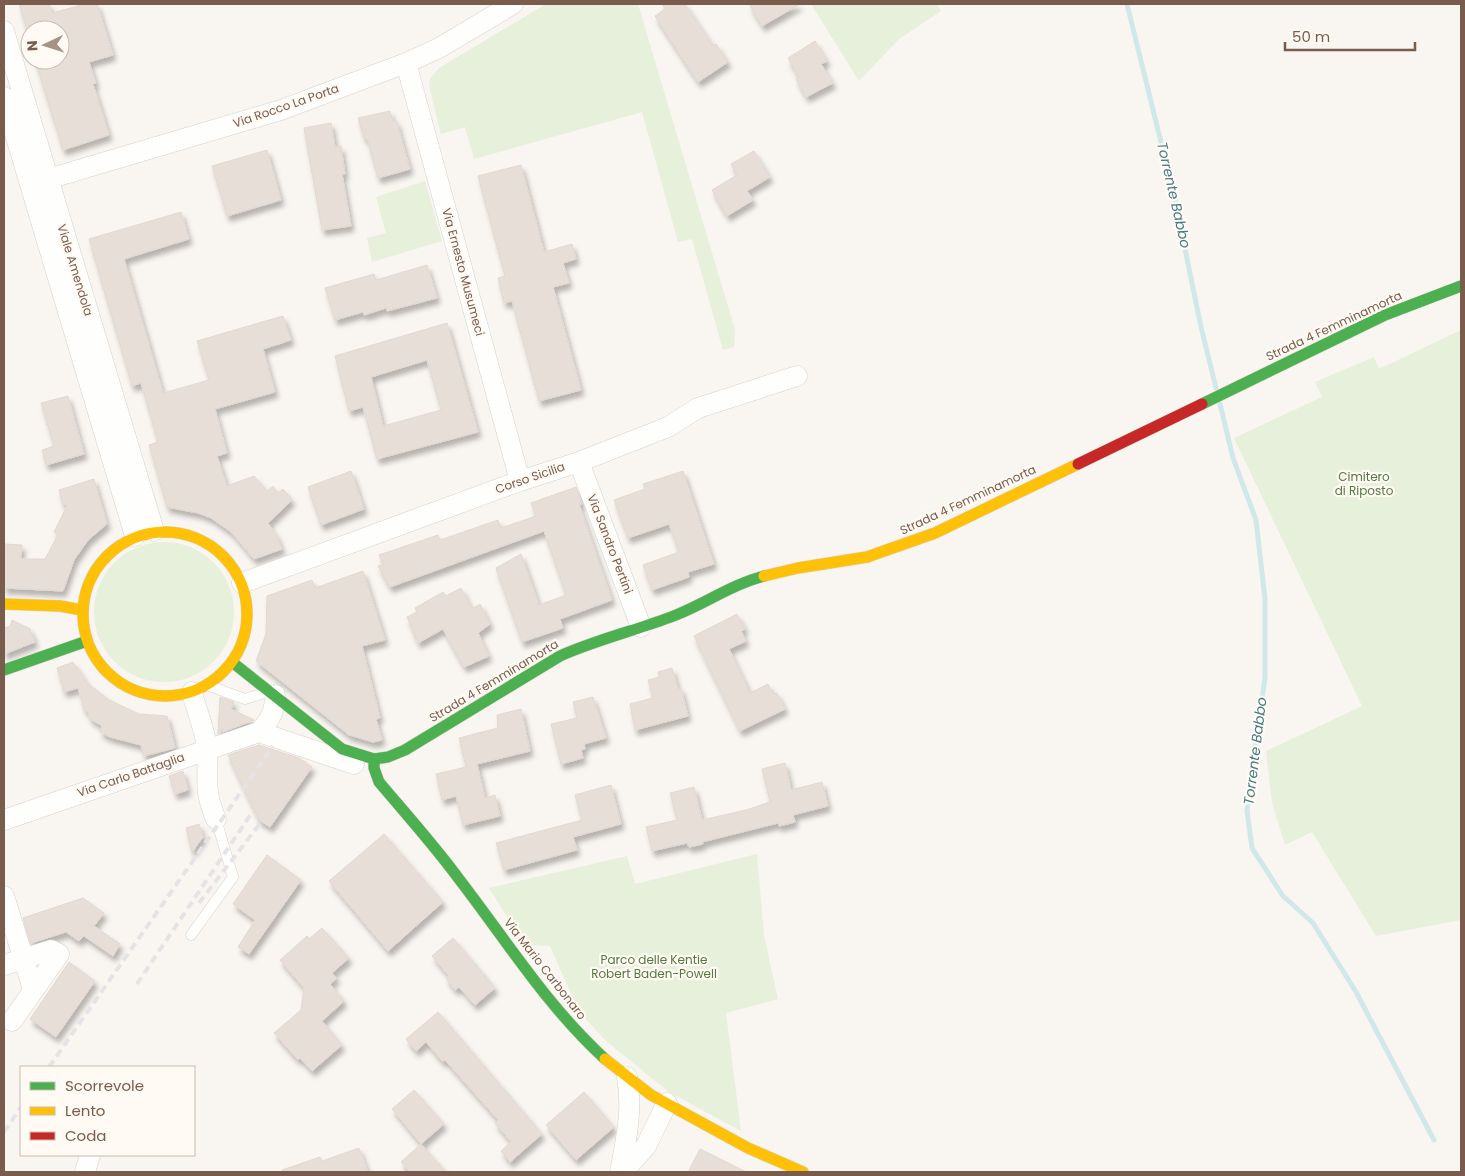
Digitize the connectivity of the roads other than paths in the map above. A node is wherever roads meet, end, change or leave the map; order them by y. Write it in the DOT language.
graph roads {
  1 [pos="513,4"];
  2 [pos="4,31"];
  3 [pos="406,63"];
  4 [pos="4,97"];
  5 [pos="27,175"];
  6 [pos="48,179"];
  7 [pos="1461,286"];
  8 [pos="797,376"];
  9 [pos="579,462"];
  10 [pos="520,481"];
  11 [pos="137,511"];
  12 [pos="144,534"];
  13 [pos="242,583"];
  14 [pos="4,604"];
  15 [pos="82,610"];
  16 [pos="641,627"];
  17 [pos="87,641"];
  18 [pos="232,662"];
  19 [pos="4,670"];
  20 [pos="199,689"];
  21 [pos="273,693"];
  22 [pos="259,732"];
  23 [pos="207,748"];
  24 [pos="378,762"];
  25 [pos="379,782"];
  26 [pos="410,800"];
  27 [pos="216,819"];
  28 [pos="4,820"];
  29 [pos="458,877"];
  30 [pos="4,896"];
  31 [pos="191,935"];
  32 [pos="22,958"];
  33 [pos="4,965"];
  34 [pos="33,989"];
  35 [pos="12,1021"];
  36 [pos="627,1077"];
  37 [pos="667,1103"];
  38 [pos="90,1156"];
  39 [pos="85,1172"];
  40 [pos="622,1172"];
  41 [pos="803,1172"];
  1 -- 3 [label="street, Via Rocco La Porta"];
  2 -- 6 [label="street, Viale Amendola"];
  3 -- 6 [label="street, Via Rocco La Porta"];
  3 -- 10 [label="street, Via Ernesto Musumeci"];
  4 -- 5 [label="street, Viale Amendola"];
  5 -- 6 [label="street"];
  5 -- 11 [label="street, Viale Amendola"];
  6 -- 11 [label="street, Viale Amendola"];
  7 -- 16 [label="street, Strada 4 Femminamorta"];
  8 -- 9 [label="street, Corso Sicilia"];
  9 -- 10 [label="street, Corso Sicilia"];
  9 -- 16 [label="street, Via Sandro Pertini"];
  10 -- 13 [label="street, Corso Sicilia"];
  11 -- 12 [label="street"];
  12 -- 13 [label="street"];
  12 -- 15 [label="street"];
  13 -- 18 [label="street"];
  14 -- 15 [label="street"];
  15 -- 17 [label="street"];
  16 -- 24 [label="street, Strada 4 Femminamorta"];
  17 -- 19 [label="street"];
  17 -- 20 [label="street"];
  18 -- 20 [label="street"];
  18 -- 21 [label="street"];
  20 -- 21 [label="lane"];
  20 -- 23 [label="street"];
  21 -- 22 [label="street"];
  21 -- 24 [label="street"];
  22 -- 23 [label="street, Via Carlo Battaglia"];
  22 -- 24 [label="street"];
  23 -- 27 [label="street"];
  23 -- 28 [label="street, Via Carlo Battaglia"];
  24 -- 25 [label="street"];
  25 -- 29 [label="street"];
  26 -- 29 [label="street"];
  27 -- 31 [label="lane"];
  29 -- 36 [label="street, Via Mario Carbonaro"];
  30 -- 32 [label="street"];
  32 -- 33 [label="street"];
  32 -- 34 [label="street"];
  32 -- 34 [label="street"];
  34 -- 35 [label="street"];
  36 -- 37 [label="street, Via Mario Carbonaro"];
  36 -- 40 [label="street"];
  37 -- 40 [label="street"];
  37 -- 41 [label="street, Via Mario Carbonaro"];
  38 -- 39 [label="street"];
}
